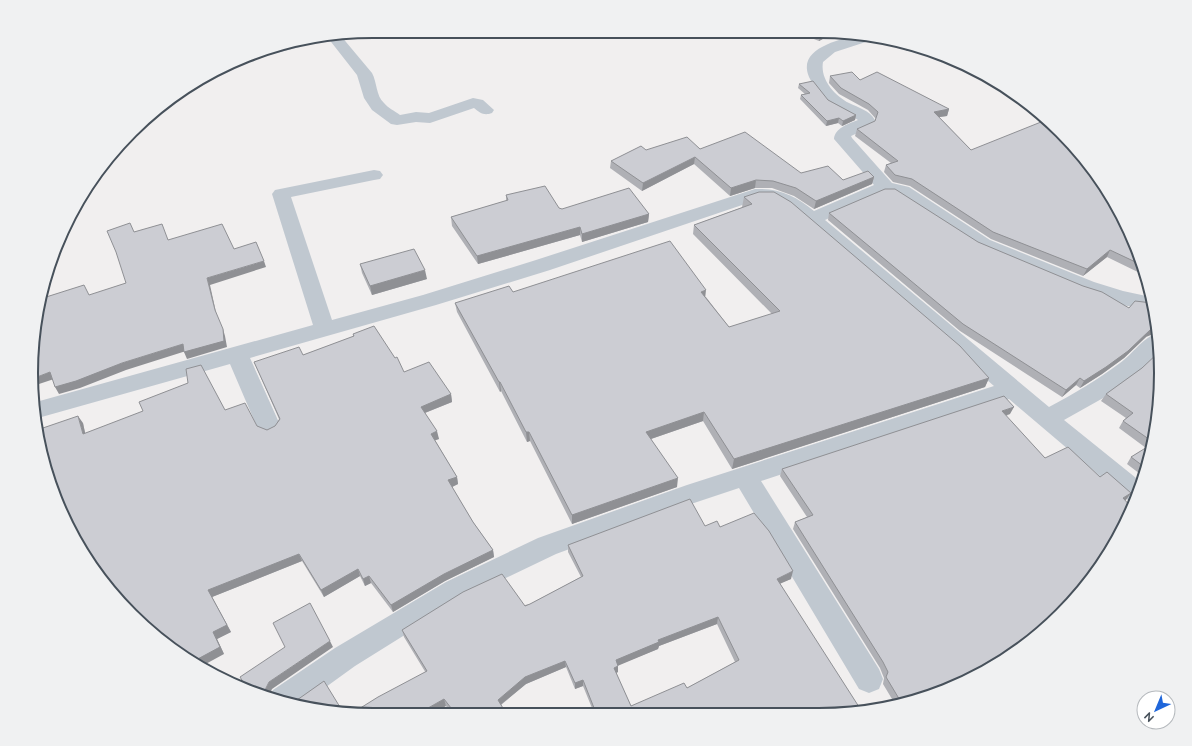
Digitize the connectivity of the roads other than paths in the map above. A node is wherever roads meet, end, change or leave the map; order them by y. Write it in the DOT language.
graph roads {
  1 [pos="337,40"];
  2 [pos="855,40"];
  3 [pos="486,110"];
  4 [pos="374,175"];
  5 [pos="886,187"];
  6 [pos="812,219"];
  7 [pos="1147,303"];
  8 [pos="325,329"];
  9 [pos="1153,346"];
  10 [pos="237,354"];
  11 [pos="1012,389"];
  12 [pos="40,409"];
  13 [pos="1048,418"];
  14 [pos="269,427"];
  15 [pos="745,476"];
  16 [pos="1133,489"];
  17 [pos="868,679"];
  18 [pos="288,697"];
  1 -- 3 [label="street"];
  2 -- 5 [label="street"];
  4 -- 8 [label="street"];
  5 -- 6 [label="street"];
  5 -- 7 [label="street"];
  6 -- 8 [label="street"];
  6 -- 11 [label="street"];
  8 -- 10 [label="street"];
  9 -- 13 [label="street"];
  10 -- 12 [label="street"];
  10 -- 14 [label="street"];
  11 -- 13 [label="street"];
  11 -- 15 [label="street"];
  13 -- 16 [label="street"];
  15 -- 17 [label="street"];
  15 -- 18 [label="street"];
}
